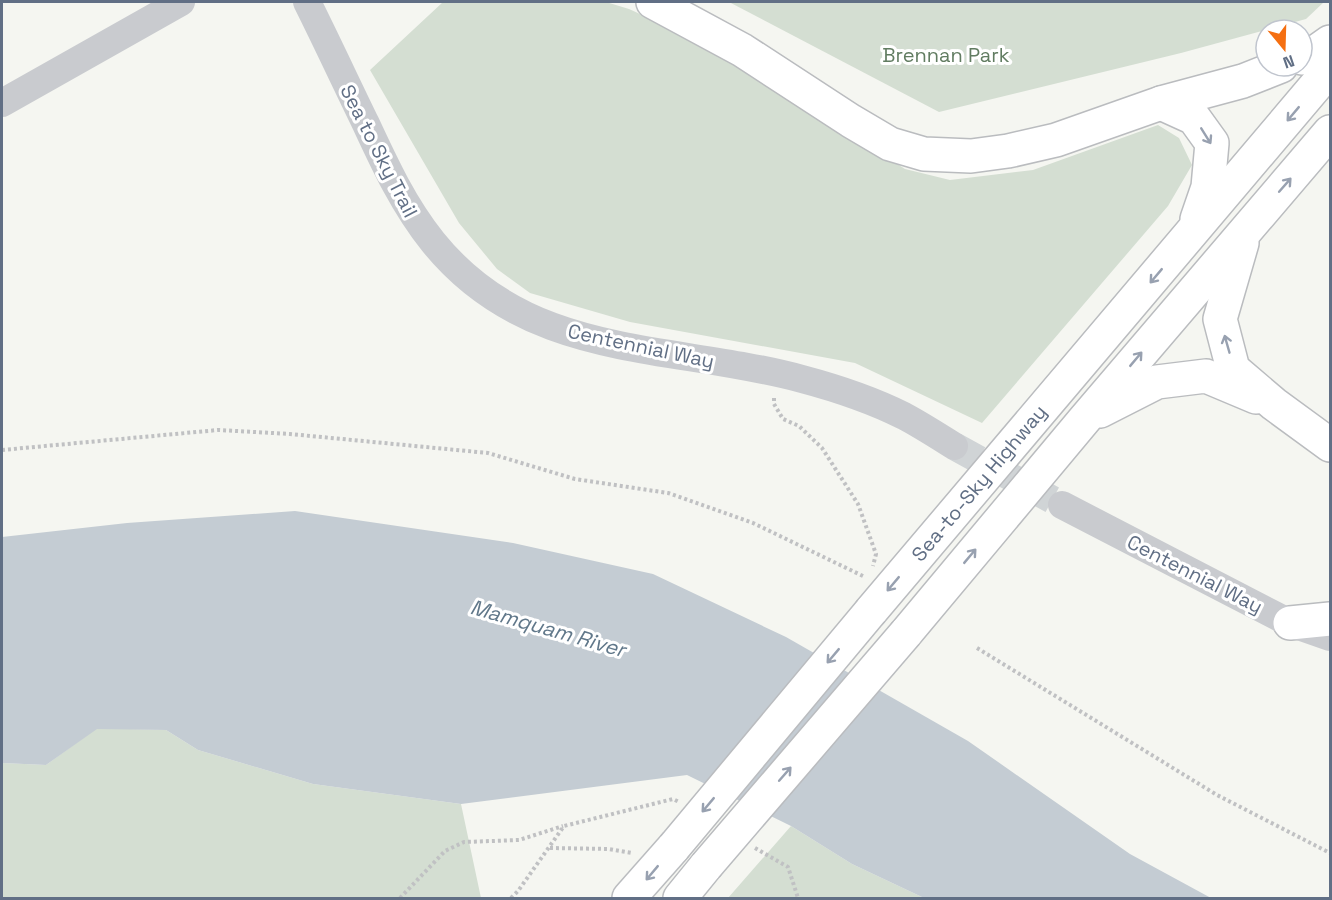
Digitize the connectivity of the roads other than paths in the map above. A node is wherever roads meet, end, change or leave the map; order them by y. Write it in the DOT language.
graph roads {
  1 [pos="182,2"];
  2 [pos="307,2"];
  3 [pos="653,2"];
  4 [pos="1330,42"];
  5 [pos="1314,53"];
  6 [pos="1330,69"];
  7 [pos="1254,77"];
  8 [pos="2,103"];
  9 [pos="1161,103"];
  10 [pos="1330,132"];
  11 [pos="1246,229"];
  12 [pos="1193,231"];
  13 [pos="1274,404"];
  14 [pos="1084,420"];
  15 [pos="1330,445"];
  16 [pos="954,446"];
  17 [pos="1062,506"];
  18 [pos="1330,619"];
  19 [pos="1290,623"];
  20 [pos="1330,637"];
  21 [pos="629,898"];
  22 [pos="680,898"];
  1 -- 8 [label="street"];
  2 -- 16 [label="street, Centennial Way"];
  3 -- 9 [label="highway"];
  4 -- 5 [label="highway"];
  6 -- 12 [label="highway, Sea-to-Sky Highway, one-way"];
  7 -- 9 [label="highway"];
  9 -- 12 [label="highway, one-way"];
  11 -- 10 [label="highway, Sea-to-Sky Highway, one-way"];
  13 -- 11 [label="highway, one-way"];
  14 -- 11 [label="highway, Sea-to-Sky Highway, one-way"];
  12 -- 21 [label="highway, Sea-to-Sky Highway, one-way, bridge"];
  13 -- 14 [label="highway"];
  13 -- 15 [label="highway"];
  22 -- 14 [label="highway, Sea-to-Sky Highway, one-way, bridge"];
  17 -- 19 [label="street, Centennial Way"];
  18 -- 19 [label="highway"];
  19 -- 20 [label="street, Centennial Way"];
}
